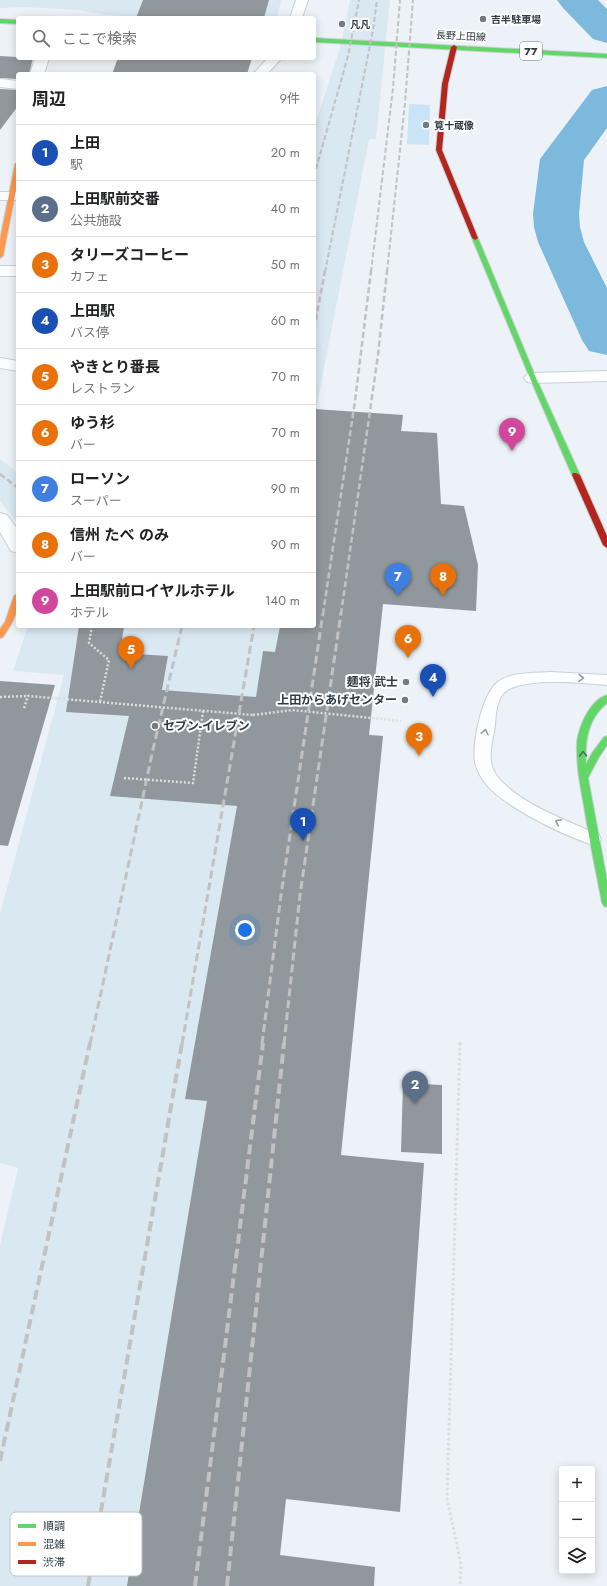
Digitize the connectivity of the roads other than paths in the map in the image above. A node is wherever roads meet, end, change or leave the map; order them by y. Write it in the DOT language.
graph roads {
  1 [pos="302,0"];
  2 [pos="297,16"];
  3 [pos="0,21"];
  4 [pos="16,22"];
  5 [pos="316,40"];
  6 [pos="454,47"];
  7 [pos="607,56"];
  8 [pos="41,60"];
  9 [pos="273,60"];
  10 [pos="38,72"];
  11 [pos="262,72"];
  12 [pos="0,83"];
  13 [pos="16,85"];
  14 [pos="16,172"];
  15 [pos="10,196"];
  16 [pos="0,256"];
  17 [pos="0,270"];
  18 [pos="16,271"];
  19 [pos="0,364"];
  20 [pos="16,366"];
  21 [pos="607,376"];
  22 [pos="532,378"];
  23 [pos="0,519"];
  24 [pos="16,543"];
  25 [pos="607,545"];
  26 [pos="16,602"];
  27 [pos="0,635"];
  28 [pos="607,680"];
  29 [pos="607,698"];
  30 [pos="607,740"];
  31 [pos="584,778"];
  32 [pos="593,840"];
  33 [pos="607,903"];
  1 -- 2 [label="street"];
  3 -- 4 [label="street"];
  5 -- 6 [label="street, 長野上田線 / 77"];
  6 -- 7 [label="street, 長野上田線 / 77"];
  6 -- 22 [label="street"];
  8 -- 10 [label="street"];
  9 -- 11 [label="street"];
  12 -- 13 [label="street"];
  14 -- 15 [label="street"];
  15 -- 16 [label="street"];
  17 -- 18 [label="street"];
  19 -- 20 [label="street"];
  21 -- 22 [label="street"];
  22 -- 25 [label="street"];
  23 -- 24 [label="street"];
  26 -- 27 [label="street"];
  32 -- 28 [label="lane, one-way"];
  31 -- 29 [label="street, one-way"];
  30 -- 31 [label="street"];
  31 -- 32 [label="street"];
  32 -- 33 [label="street"];
}
